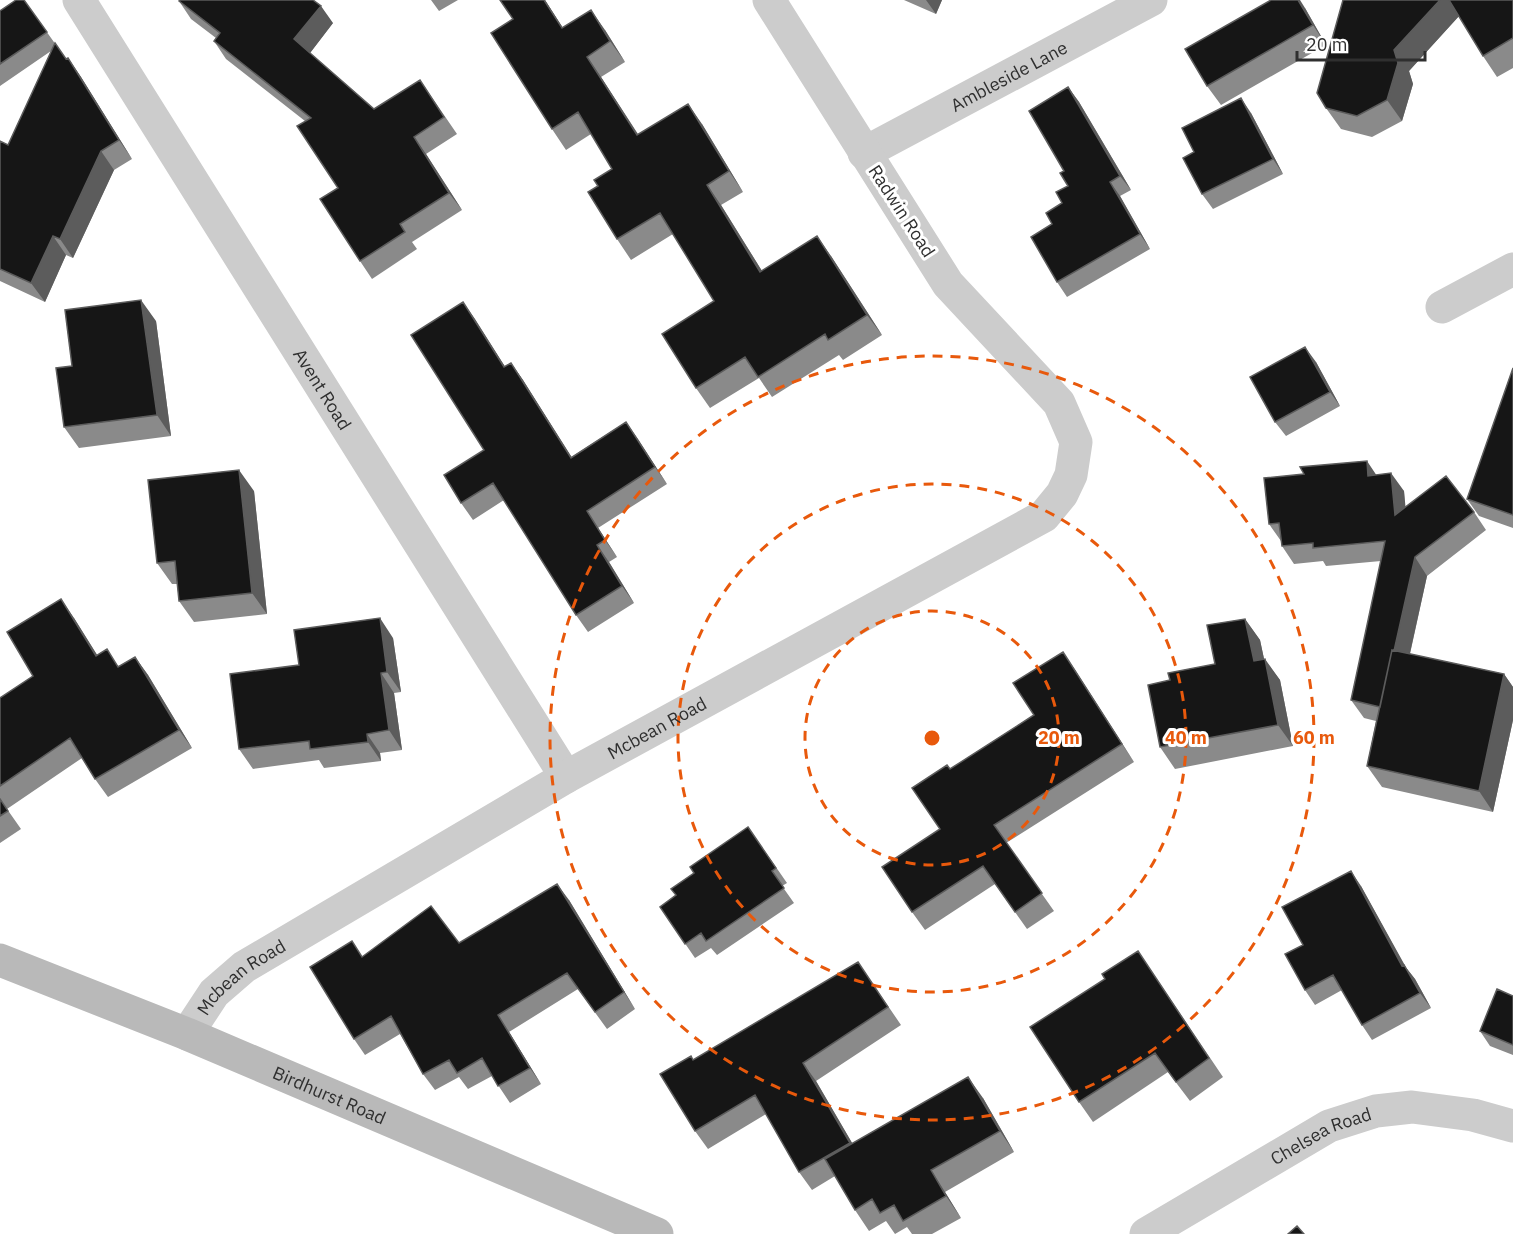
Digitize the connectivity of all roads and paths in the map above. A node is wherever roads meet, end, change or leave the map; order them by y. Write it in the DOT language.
graph roads {
  1 [pos="80,0"];
  2 [pos="770,0"];
  3 [pos="1151,0"];
  4 [pos="864,153"];
  5 [pos="1513,269"];
  6 [pos="1442,307"];
  7 [pos="1059,403"];
  8 [pos="566,777"];
  9 [pos="0,960"];
  10 [pos="187,1034"];
  11 [pos="1513,1126"];
  12 [pos="657,1234"];
  13 [pos="1146,1234"];
  1 -- 8 [label="street, Avent Road"];
  2 -- 4 [label="street, Radwin Road"];
  3 -- 4 [label="street, Ambleside Lane"];
  4 -- 7 [label="street, Radwin Road"];
  5 -- 6 [label="street"];
  7 -- 8 [label="street, Mcbean Road"];
  8 -- 10 [label="street, Mcbean Road"];
  9 -- 10 [label="street, Birdhurst Road"];
  10 -- 12 [label="street, Birdhurst Road"];
  11 -- 13 [label="street, Chelsea Road"];
}
